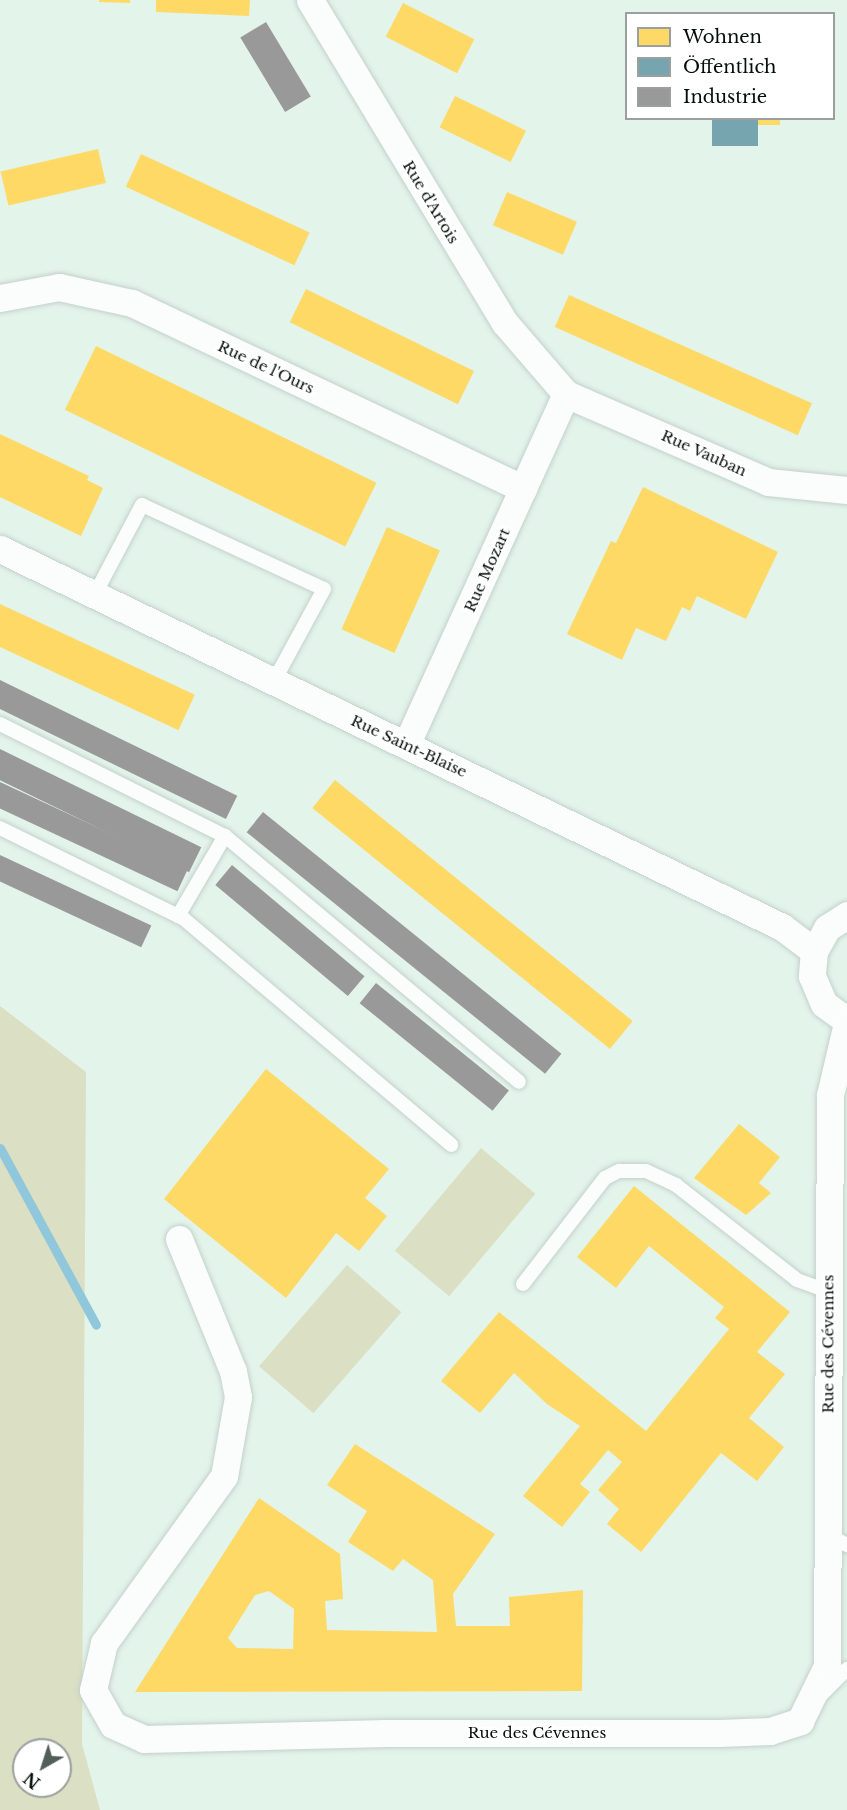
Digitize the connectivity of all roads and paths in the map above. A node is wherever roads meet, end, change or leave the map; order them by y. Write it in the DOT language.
graph roads {
  1 [pos="310,0"];
  2 [pos="0,298"];
  3 [pos="566,394"];
  4 [pos="523,489"];
  5 [pos="847,490"];
  6 [pos="0,549"];
  7 [pos="94,596"];
  8 [pos="273,683"];
  9 [pos="0,724"];
  10 [pos="406,745"];
  11 [pos="0,828"];
  12 [pos="225,836"];
  13 [pos="847,915"];
  14 [pos="178,916"];
  15 [pos="814,951"];
  16 [pos="847,1022"];
  17 [pos="519,1082"];
  18 [pos="451,1145"];
  19 [pos="179,1239"];
  20 [pos="523,1284"];
  21 [pos="828,1291"];
  22 [pos="837,1539"];
  23 [pos="847,1669"];
  24 [pos="805,1712"];
  1 -- 3 [label="street, Rue d'Artois"];
  2 -- 4 [label="street, Rue de l'Ours"];
  3 -- 4 [label="street, Rue Mozart"];
  3 -- 5 [label="street, Rue Vauban"];
  4 -- 10 [label="street, Rue Mozart"];
  6 -- 7 [label="street, Rue Saint-Blaise"];
  7 -- 8 [label="street, Rue Saint-Blaise"];
  7 -- 8 [label="lane"];
  8 -- 10 [label="street, Rue Saint-Blaise"];
  9 -- 12 [label="lane"];
  10 -- 15 [label="street, Rue Saint-Blaise"];
  11 -- 14 [label="lane"];
  12 -- 14 [label="lane"];
  12 -- 17 [label="lane"];
  13 -- 15 [label="street"];
  14 -- 18 [label="lane"];
  15 -- 16 [label="street"];
  16 -- 21 [label="street, Rue des Cévennes"];
  19 -- 24 [label="street, Rue des Cévennes"];
  20 -- 21 [label="lane"];
  21 -- 22 [label="street, Rue des Cévennes"];
  22 -- 24 [label="street, Rue des Cévennes"];
  23 -- 24 [label="lane"];
}
